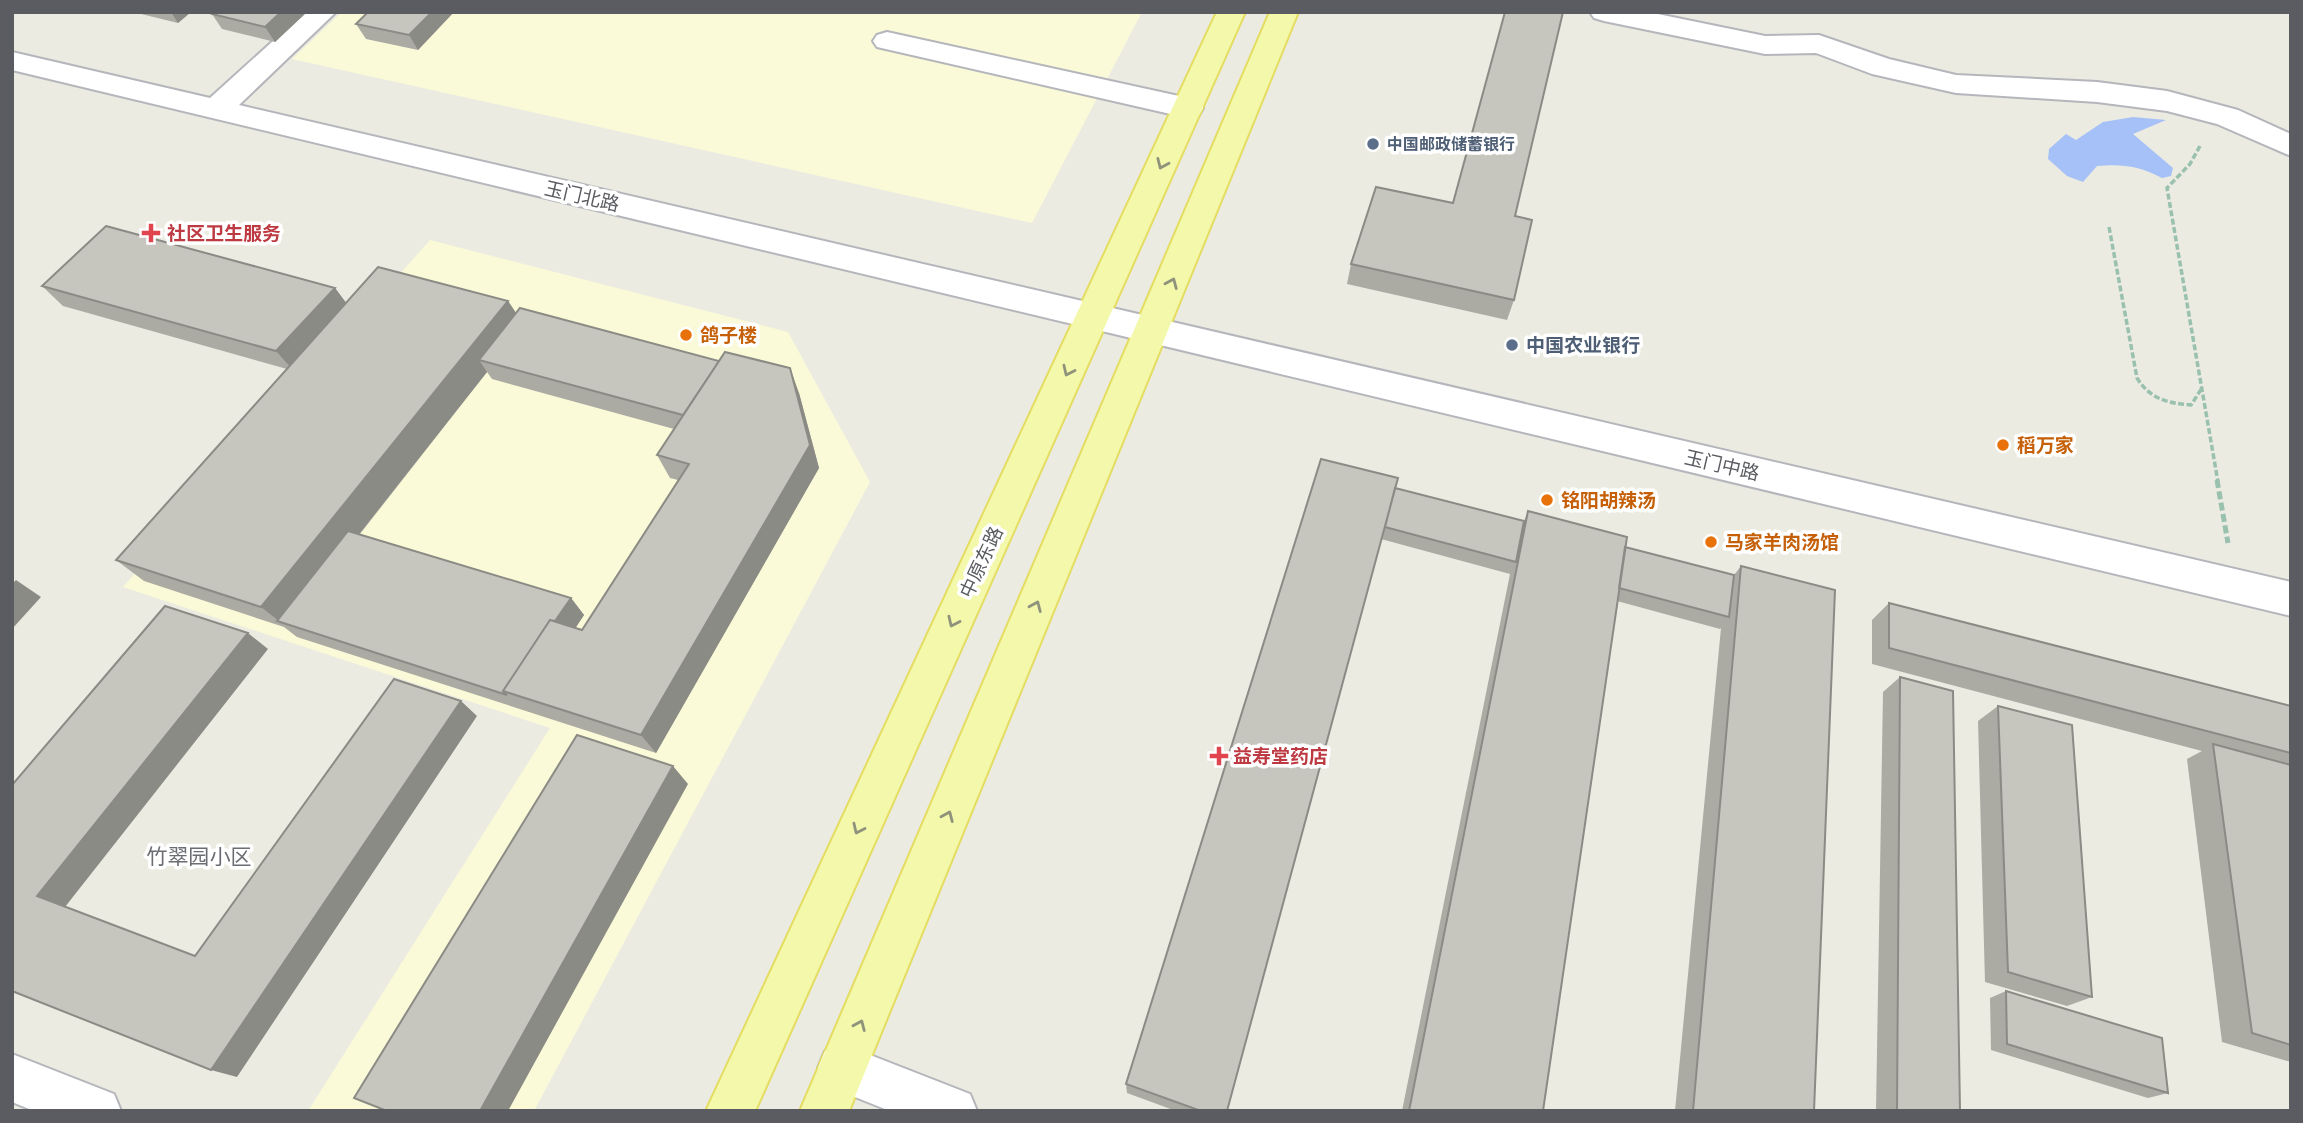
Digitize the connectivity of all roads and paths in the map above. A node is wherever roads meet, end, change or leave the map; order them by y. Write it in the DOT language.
graph roads {
  1 [pos="322,12"];
  2 [pos="1231,12"];
  3 [pos="1284,12"];
  4 [pos="1604,12"];
  5 [pos="887,41"];
  6 [pos="12,61"];
  7 [pos="1188,108"];
  8 [pos="216,109"];
  9 [pos="2219,114"];
  10 [pos="2291,146"];
  11 [pos="2109,227"];
  12 [pos="1093,317"];
  13 [pos="1152,331"];
  14 [pos="2202,388"];
  15 [pos="2235,586"];
  16 [pos="2291,599"];
  17 [pos="12,1077"];
  18 [pos="833,1090"];
  19 [pos="97,1111"];
  20 [pos="730,1111"];
  21 [pos="953,1111"];
  1 -- 8 [label="street"];
  2 -- 7 [label="main road, 中原东路"];
  13 -- 3 [label="main road, one-way"];
  4 -- 9 [label="street"];
  5 -- 7 [label="street"];
  6 -- 8 [label="street, 玉门北路"];
  7 -- 12 [label="main road, 中原东路, one-way"];
  8 -- 12 [label="street, 玉门北路"];
  9 -- 10 [label="street"];
  9 -- 14 [label="path"];
  11 -- 14 [label="path"];
  12 -- 13 [label="street, 玉门北路"];
  12 -- 20 [label="main road, 中原东路, one-way"];
  13 -- 15 [label="street, 玉门中路"];
  18 -- 13 [label="main road, one-way"];
  14 -- 15 [label="path"];
  15 -- 16 [label="street, 玉门中路"];
  17 -- 19 [label="street"];
  18 -- 21 [label="street"];
}
